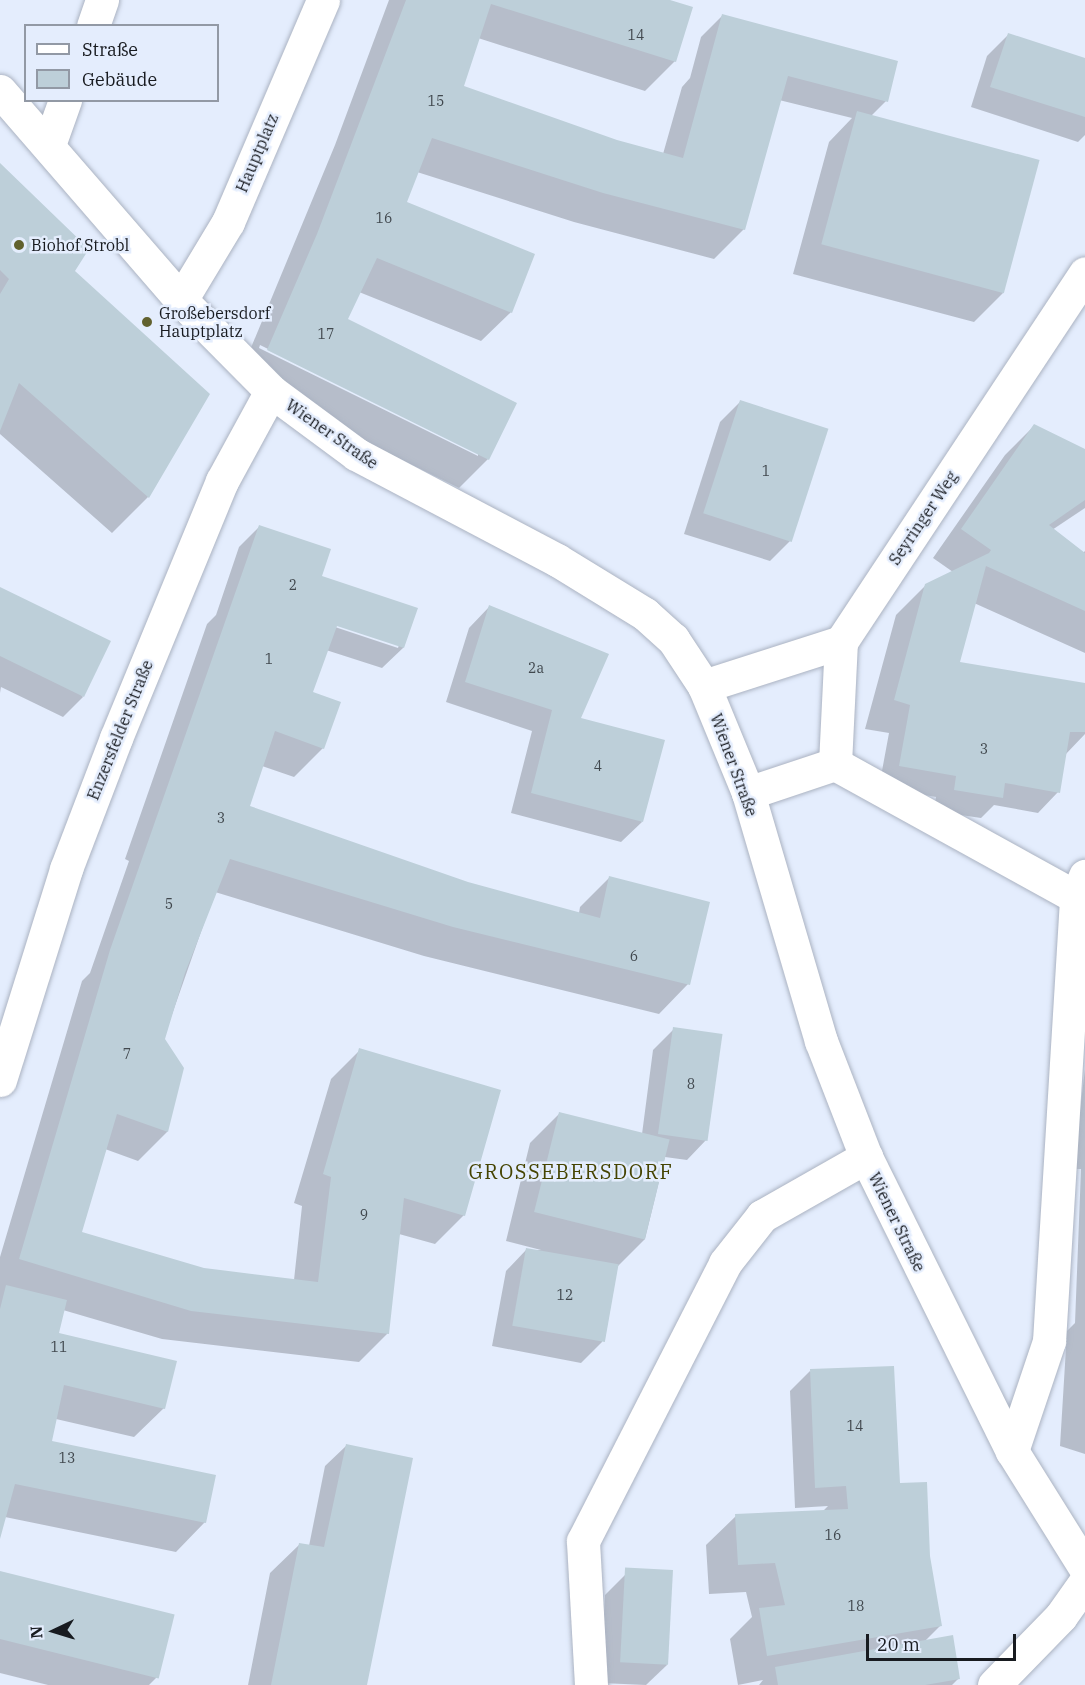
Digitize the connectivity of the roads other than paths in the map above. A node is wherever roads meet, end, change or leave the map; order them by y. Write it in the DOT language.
graph roads {
  1 [pos="102,0"];
  2 [pos="323,0"];
  3 [pos="94,24"];
  4 [pos="0,92"];
  5 [pos="64,102"];
  6 [pos="49,145"];
  7 [pos="1085,274"];
  8 [pos="182,300"];
  9 [pos="271,391"];
  10 [pos="841,642"];
  11 [pos="705,686"];
  12 [pos="835,764"];
  13 [pos="748,793"];
  14 [pos="1081,886"];
  15 [pos="0,1080"];
  16 [pos="866,1157"];
  17 [pos="1012,1451"];
  18 [pos="1085,1568"];
  19 [pos="1085,1582"];
  20 [pos="591,1685"];
  21 [pos="994,1685"];
  1 -- 3 [label="street"];
  2 -- 8 [label="street, Hauptplatz"];
  4 -- 6 [label="street, Wiener Straße"];
  5 -- 6 [label="street"];
  6 -- 8 [label="street, Wiener Straße"];
  7 -- 10 [label="street, Seyringer Weg"];
  8 -- 9 [label="street, Wiener Straße"];
  9 -- 11 [label="street, Wiener Straße"];
  9 -- 15 [label="street, Enzersfelder Straße"];
  10 -- 11 [label="street"];
  10 -- 12 [label="street"];
  11 -- 13 [label="street, Wiener Straße"];
  12 -- 13 [label="street"];
  12 -- 14 [label="street"];
  13 -- 16 [label="street, Wiener Straße"];
  14 -- 17 [label="street"];
  16 -- 17 [label="street, Wiener Straße"];
  16 -- 20 [label="street"];
  17 -- 18 [label="street, Wiener Straße"];
  19 -- 21 [label="street"];
}
